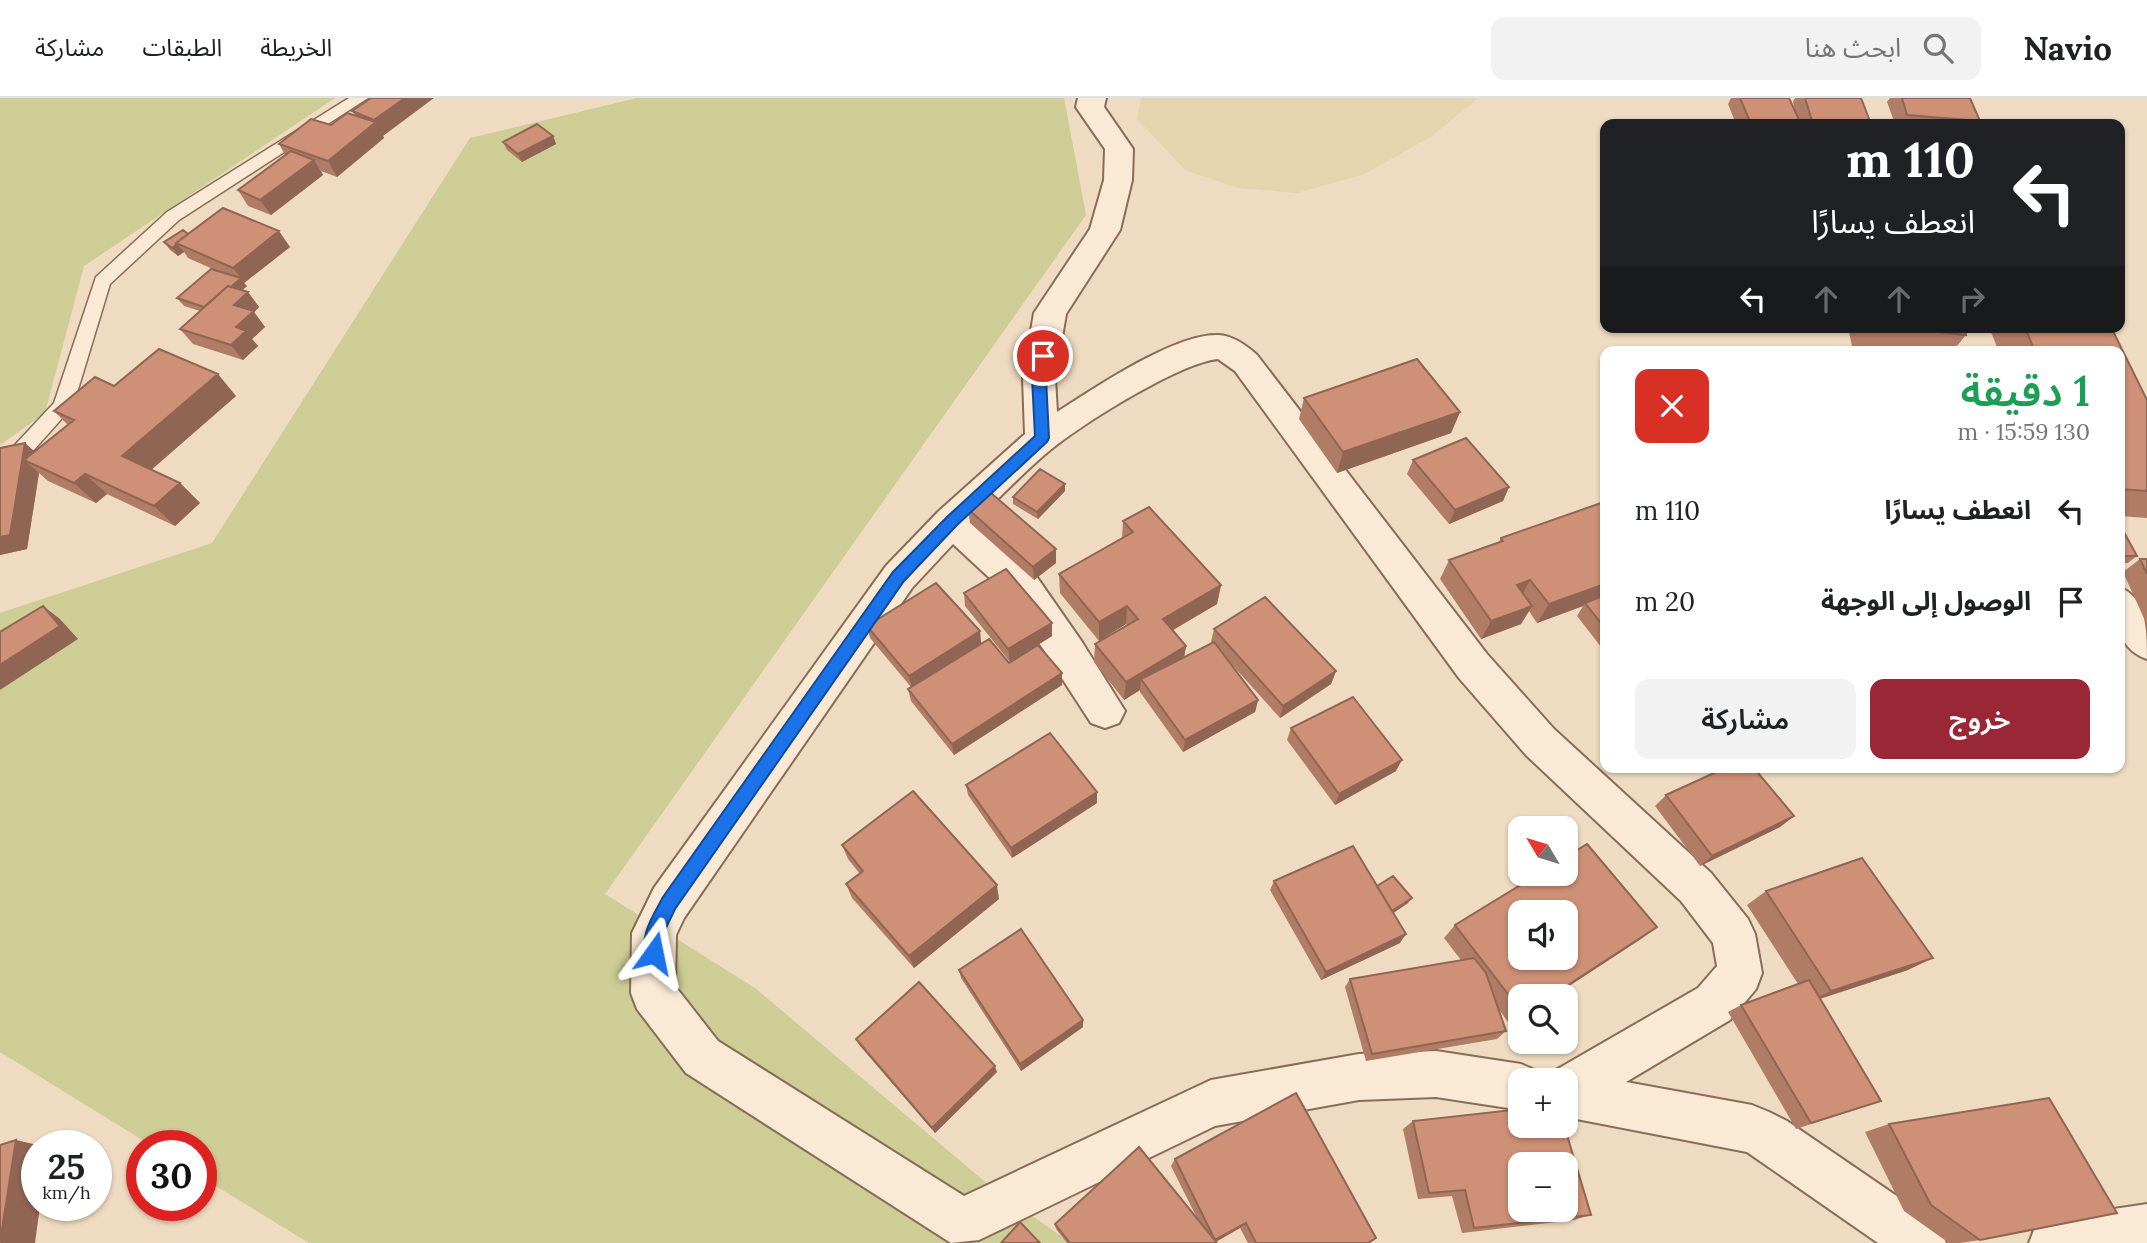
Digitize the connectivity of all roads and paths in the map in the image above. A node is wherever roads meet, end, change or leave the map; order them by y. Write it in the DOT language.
graph roads {
  1 [pos="360,98"];
  2 [pos="1092,98"];
  3 [pos="1042,438"];
  4 [pos="0,474"];
  5 [pos="952,521"];
  6 [pos="2125,611"];
  7 [pos="2147,643"];
  8 [pos="1105,711"];
  9 [pos="1508,1085"];
  10 [pos="1578,1085"];
  11 [pos="1578,1094"];
  12 [pos="2147,1229"];
  13 [pos="1921,1243"];
  14 [pos="2054,1243"];
  1 -- 4 [label="lane"];
  2 -- 3 [label="street"];
  3 -- 5 [label="street"];
  3 -- 10 [label="street"];
  5 -- 8 [label="street"];
  5 -- 9 [label="street"];
  6 -- 7 [label="street"];
  11 -- 13 [label="street"];
  12 -- 14 [label="street"];
}
